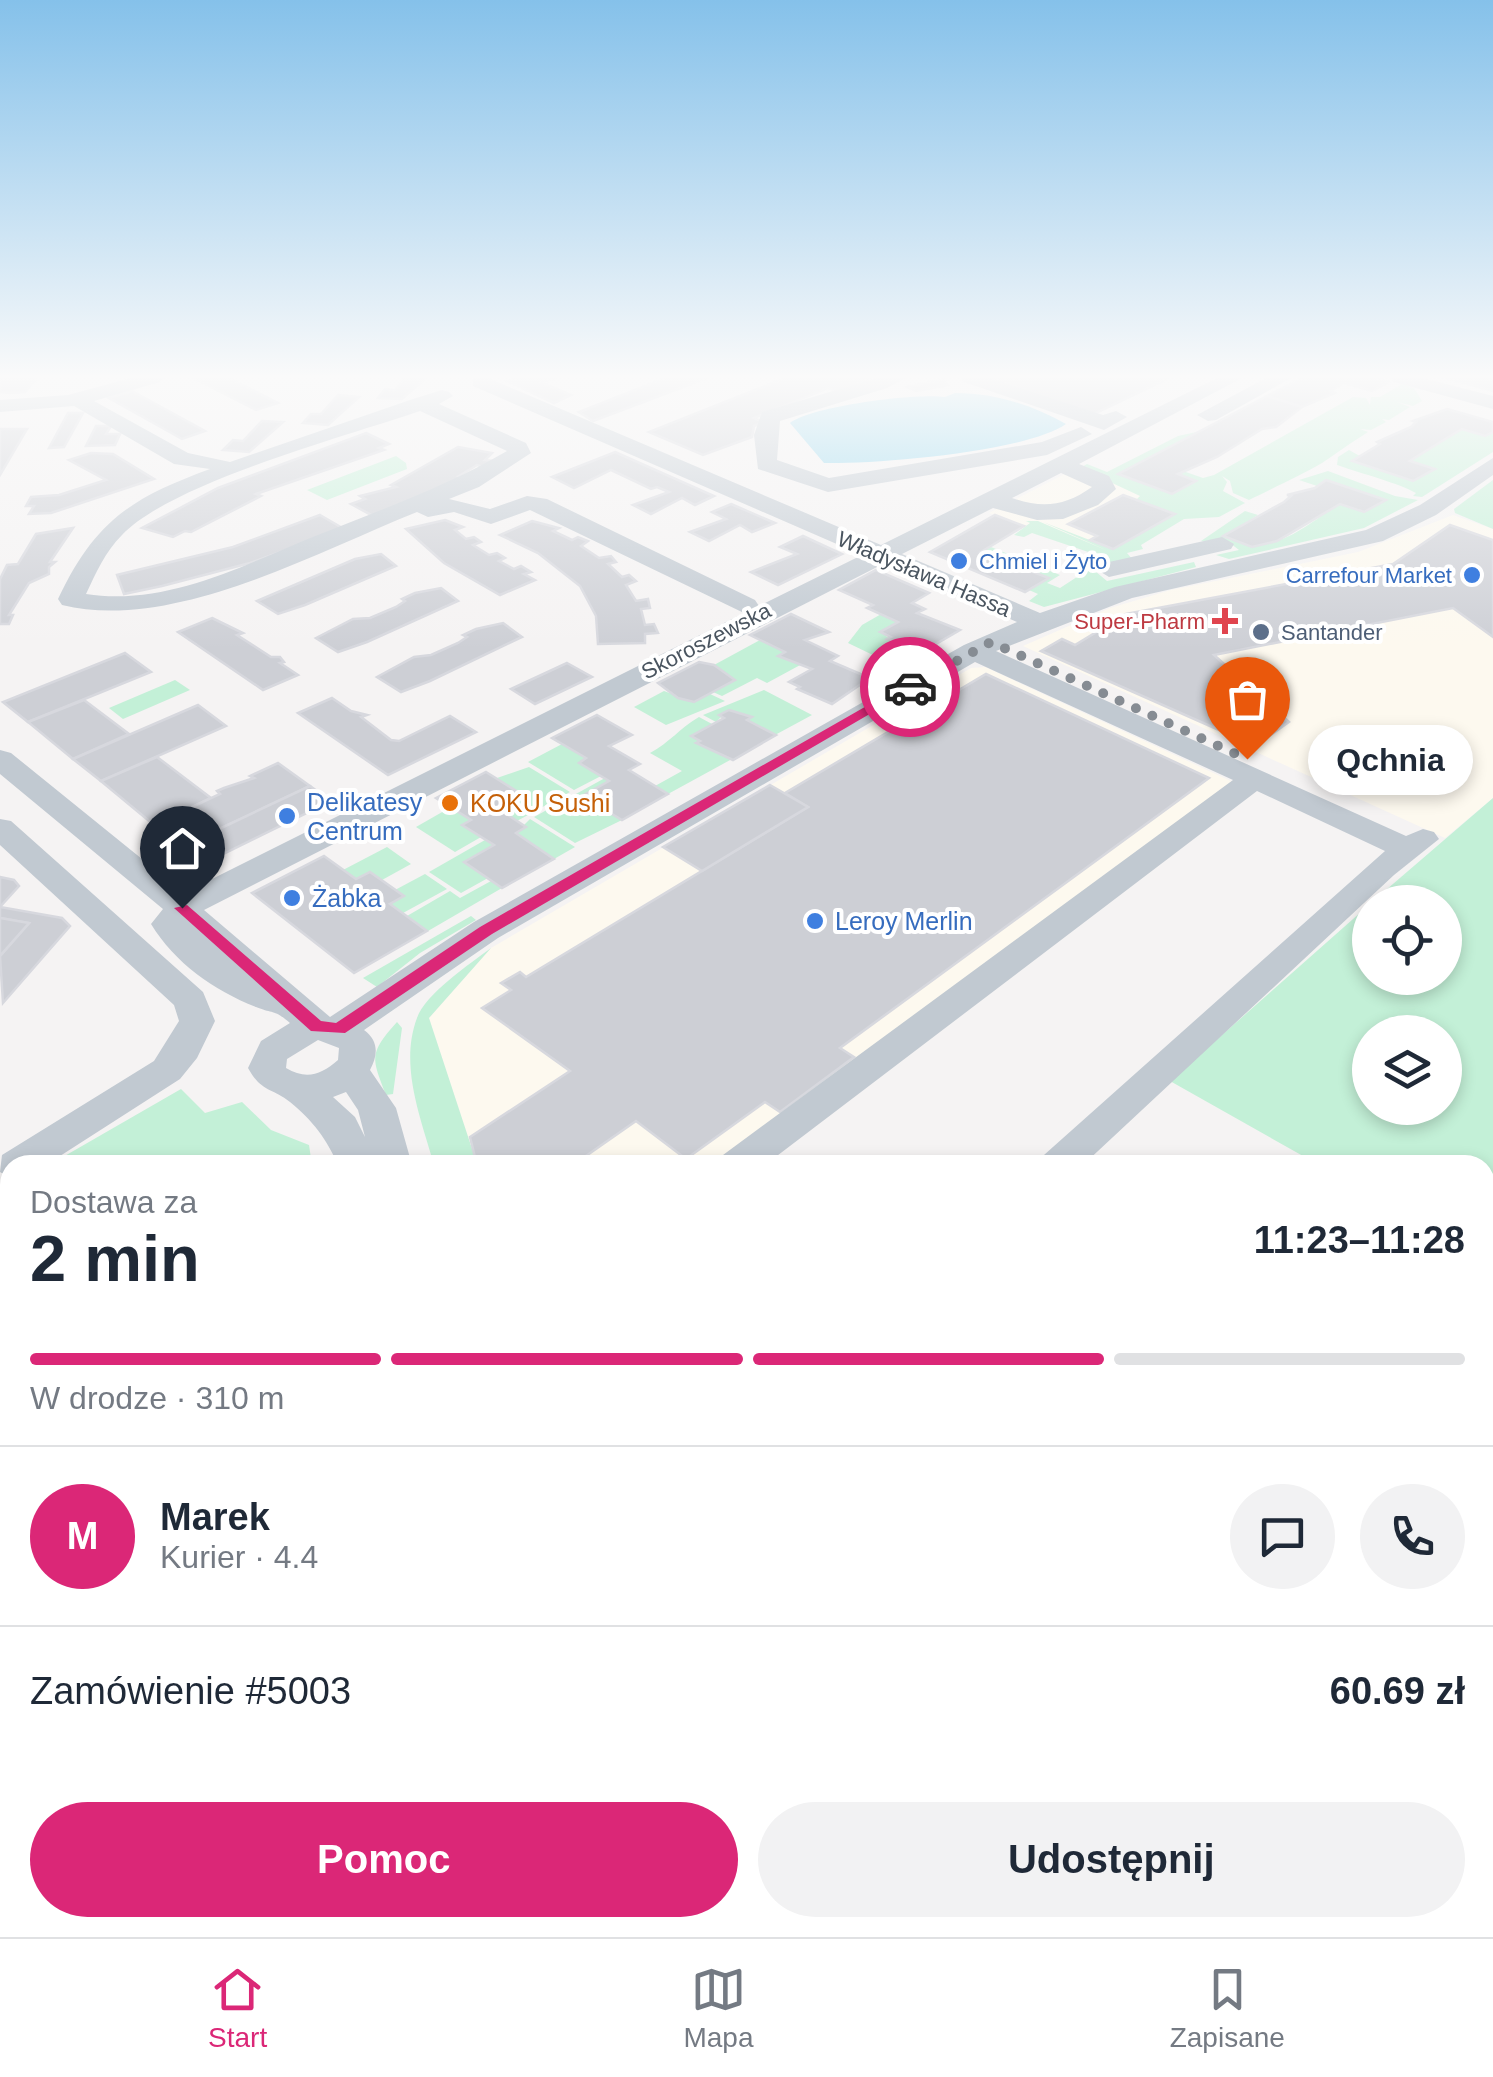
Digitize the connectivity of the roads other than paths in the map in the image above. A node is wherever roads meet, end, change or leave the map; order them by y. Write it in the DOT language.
graph roads {
  1 [pos="222,468"];
  2 [pos="233,468"];
  3 [pos="494,468"];
  4 [pos="676,468"];
  5 [pos="778,468"];
  6 [pos="929,468"];
  7 [pos="1084,468"];
  8 [pos="1103,468"];
  9 [pos="1488,468"];
  10 [pos="228,470"];
  11 [pos="1002,503"];
  12 [pos="385,526"];
  13 [pos="1212,536"];
  14 [pos="878,555"];
  15 [pos="1109,569"];
  16 [pos="746,606"];
  17 [pos="1039,622"];
  18 [pos="982,646"];
  19 [pos="0,759"];
  20 [pos="1254,779"];
  21 [pos="0,828"];
  22 [pos="1415,844"];
  23 [pos="182,908"];
  24 [pos="330,1043"];
  25 [pos="299,1089"];
  26 [pos="32,1155"];
  27 [pos="354,1155"];
  28 [pos="389,1155"];
  29 [pos="751,1155"];
  30 [pos="1069,1155"];
  1 -- 10 [label="street"];
  2 -- 10 [label="street"];
  3 -- 10 [label="street"];
  4 -- 14 [label="street, Władysława Hassa"];
  5 -- 6 [label="street"];
  7 -- 11 [label="street, Skoroszewska"];
  8 -- 11 [label="street"];
  9 -- 17 [label="street"];
  11 -- 14 [label="street, Skoroszewska"];
  12 -- 16 [label="street"];
  13 -- 15 [label="street"];
  14 -- 17 [label="street, Władysława Hassa"];
  14 -- 23 [label="street, Skoroszewska"];
  17 -- 18 [label="street"];
  18 -- 20 [label="street"];
  18 -- 22 [label="street"];
  18 -- 24 [label="street"];
  19 -- 23 [label="street"];
  20 -- 22 [label="street"];
  20 -- 29 [label="street"];
  21 -- 26 [label="street"];
  22 -- 30 [label="street"];
  23 -- 24 [label="street"];
  24 -- 25 [label="street"];
  24 -- 25 [label="street"];
  24 -- 28 [label="street"];
  25 -- 27 [label="street"];
}
